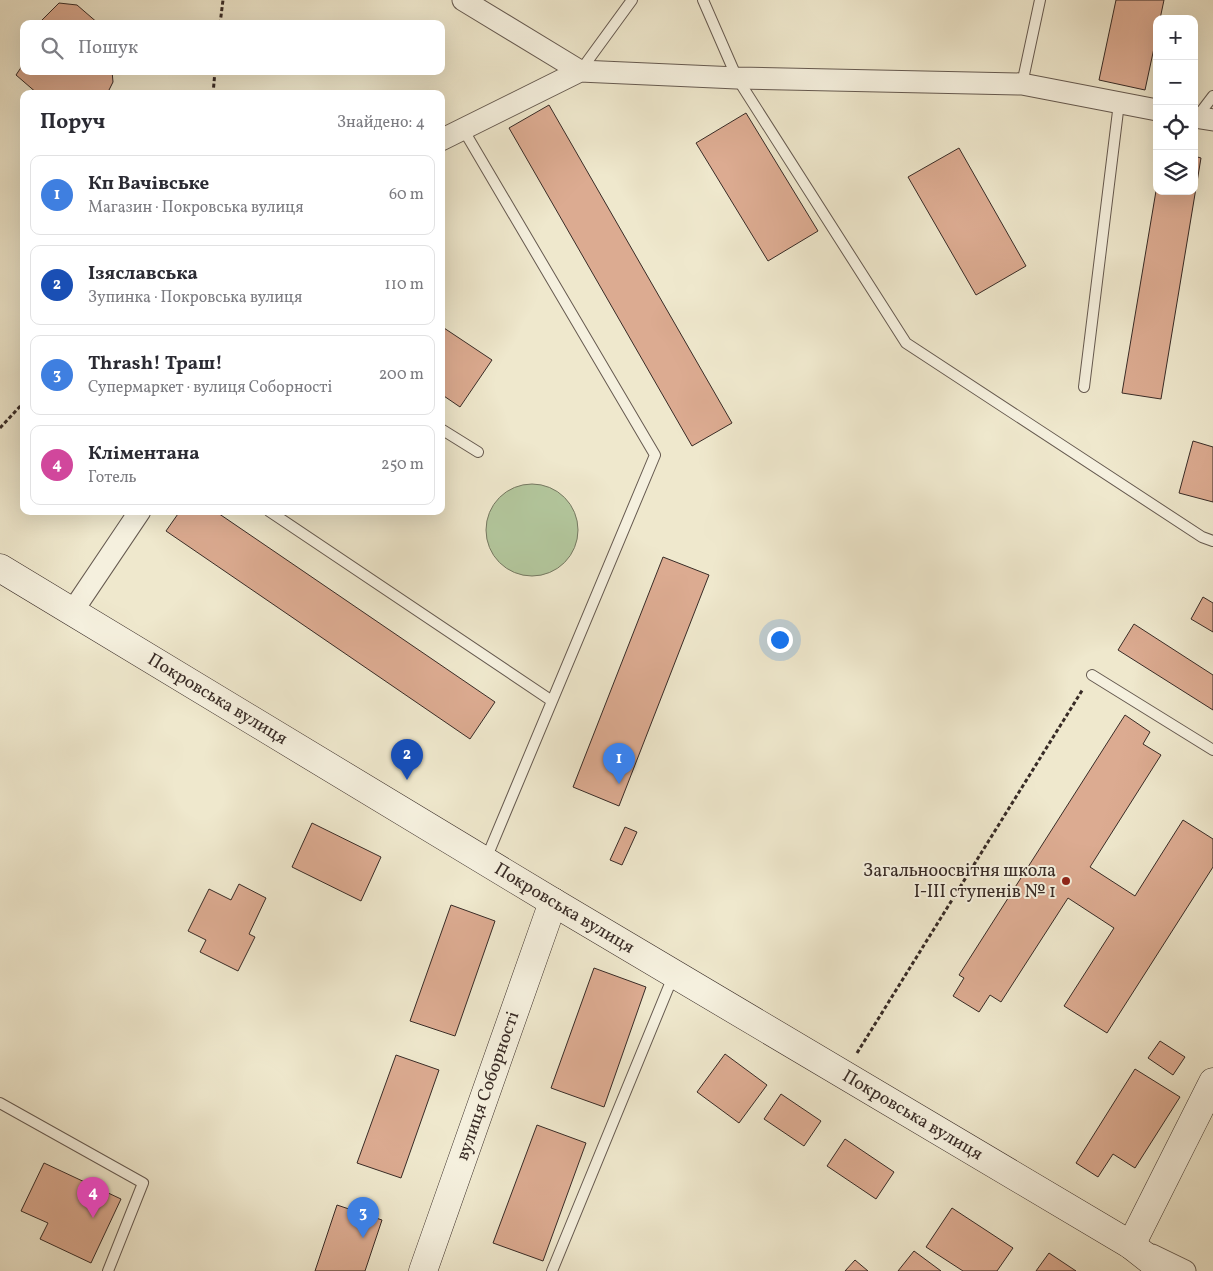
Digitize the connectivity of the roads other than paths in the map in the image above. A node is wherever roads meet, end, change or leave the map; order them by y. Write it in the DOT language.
graph roads {
  1 [pos="463,0"];
  2 [pos="632,0"];
  3 [pos="703,0"];
  4 [pos="1040,0"];
  5 [pos="580,71"];
  6 [pos="737,78"];
  7 [pos="1022,84"];
  8 [pos="1213,96"];
  9 [pos="1119,103"];
  10 [pos="1153,109"];
  11 [pos="1201,118"];
  12 [pos="463,129"];
  13 [pos="445,138"];
  14 [pos="1084,387"];
  15 [pos="445,431"];
  16 [pos="478,452"];
  17 [pos="137,515"];
  18 [pos="275,515"];
  19 [pos="1213,541"];
  20 [pos="0,568"];
  21 [pos="72,612"];
  22 [pos="1092,675"];
  23 [pos="552,701"];
  24 [pos="1213,750"];
  25 [pos="485,861"];
  26 [pos="553,902"];
  27 [pos="674,973"];
  28 [pos="1213,1082"];
  29 [pos="0,1103"];
  30 [pos="1131,1245"];
  31 [pos="108,1271"];
  32 [pos="423,1271"];
  33 [pos="552,1271"];
  34 [pos="1164,1271"];
  35 [pos="1185,1271"];
  1 -- 5 [label="street"];
  2 -- 5 [label="lane"];
  3 -- 6 [label="lane"];
  4 -- 7 [label="lane"];
  5 -- 6 [label="street"];
  5 -- 12 [label="street"];
  6 -- 7 [label="street"];
  6 -- 19 [label="lane"];
  7 -- 9 [label="street"];
  8 -- 11 [label="lane"];
  9 -- 10 [label="street"];
  9 -- 14 [label="lane"];
  12 -- 13 [label="street"];
  12 -- 23 [label="lane"];
  15 -- 16 [label="lane"];
  17 -- 21 [label="street"];
  18 -- 23 [label="lane"];
  20 -- 21 [label="main road, Покровська вулиця"];
  21 -- 25 [label="main road, Покровська вулиця"];
  22 -- 24 [label="lane"];
  23 -- 25 [label="lane"];
  25 -- 26 [label="main road, Покровська вулиця"];
  26 -- 27 [label="main road, Покровська вулиця"];
  26 -- 32 [label="main road, вулиця Соборності"];
  27 -- 30 [label="main road, Покровська вулиця"];
  27 -- 33 [label="lane"];
  28 -- 30 [label="main road"];
  29 -- 31 [label="lane"];
  30 -- 34 [label="main road, Покровська вулиця"];
  30 -- 35 [label="street, Покровська вулиця"];
}
